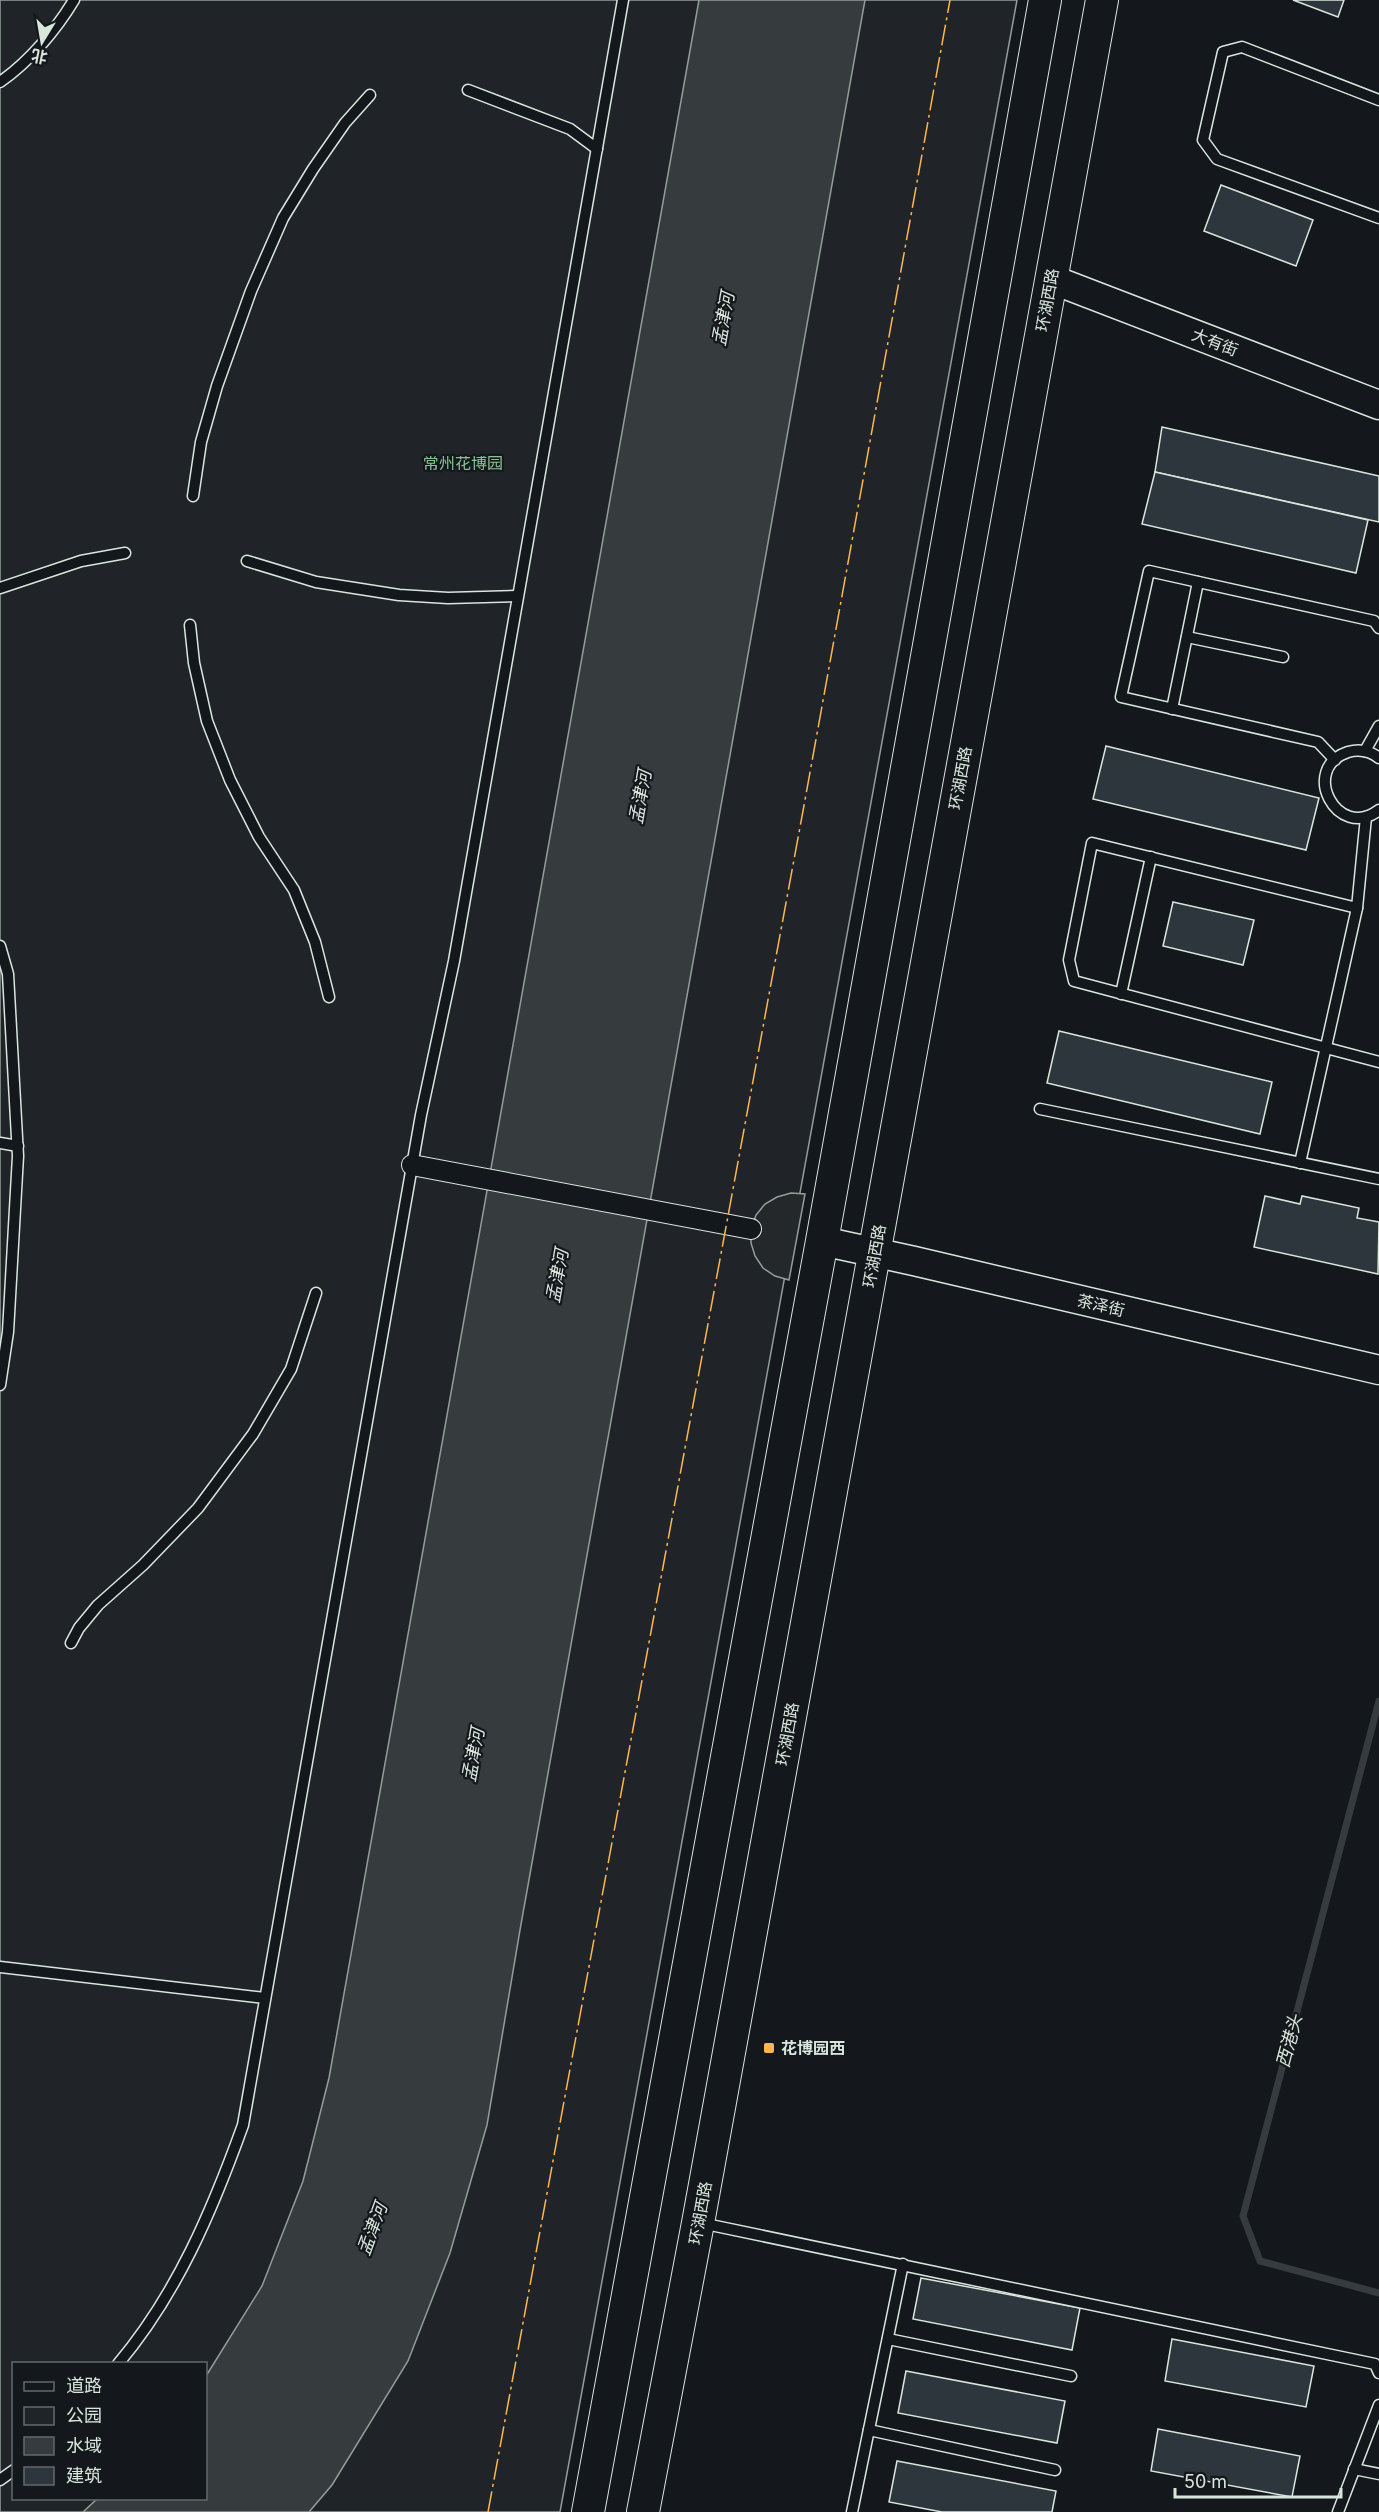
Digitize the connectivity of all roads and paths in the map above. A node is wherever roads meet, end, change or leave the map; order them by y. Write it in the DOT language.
graph roads {
  1 [pos="74,0"];
  2 [pos="623,0"];
  3 [pos="1045,0"];
  4 [pos="1102,0"];
  5 [pos="0,82"];
  6 [pos="468,90"];
  7 [pos="370,95"];
  8 [pos="1379,100"];
  9 [pos="597,149"];
  10 [pos="1379,218"];
  11 [pos="1051,279"];
  12 [pos="1379,405"];
  13 [pos="193,496"];
  14 [pos="125,553"];
  15 [pos="247,561"];
  16 [pos="1198,582"];
  17 [pos="0,588"];
  18 [pos="517,596"];
  19 [pos="190,625"];
  20 [pos="1379,628"];
  21 [pos="1187,637"];
  22 [pos="1283,657"];
  23 [pos="1172,709"];
  24 [pos="1379,726"];
  25 [pos="1365,751"];
  26 [pos="1379,758"];
  27 [pos="1335,760"];
  28 [pos="1379,810"];
  29 [pos="1366,817"];
  30 [pos="1151,857"];
  31 [pos="1357,908"];
  32 [pos="0,946"];
  33 [pos="1121,994"];
  34 [pos="329,997"];
  35 [pos="1325,1050"];
  36 [pos="1379,1062"];
  37 [pos="1040,1109"];
  38 [pos="0,1143"];
  39 [pos="18,1146"];
  40 [pos="1300,1163"];
  41 [pos="412,1166"];
  42 [pos="1379,1179"];
  43 [pos="752,1229"];
  44 [pos="822,1241"];
  45 [pos="874,1252"];
  46 [pos="316,1293"];
  47 [pos="1379,1370"];
  48 [pos="0,1385"];
  49 [pos="71,1643"];
  50 [pos="0,1967"];
  51 [pos="265,1998"];
  52 [pos="698,2223"];
  53 [pos="903,2264"];
  54 [pos="888,2339"];
  55 [pos="120,2362"];
  56 [pos="1379,2373"];
  57 [pos="1071,2376"];
  58 [pos="1379,2405"];
  59 [pos="869,2430"];
  60 [pos="1354,2469"];
  61 [pos="1055,2470"];
  62 [pos="1379,2474"];
  63 [pos="588,2512"];
  64 [pos="643,2512"];
  65 [pos="852,2512"];
  66 [pos="1338,2512"];
  1 -- 5 [label="lane"];
  2 -- 9 [label="lane"];
  3 -- 44 [label="main road"];
  4 -- 11 [label="main road, 环湖西路"];
  6 -- 9 [label="lane"];
  7 -- 13 [label="lane"];
  8 -- 10 [label="lane"];
  9 -- 18 [label="lane"];
  11 -- 12 [label="street, 大有街"];
  11 -- 45 [label="main road, 环湖西路"];
  14 -- 17 [label="lane"];
  15 -- 18 [label="lane"];
  16 -- 20 [label="lane"];
  16 -- 21 [label="lane"];
  16 -- 23 [label="lane"];
  18 -- 41 [label="lane"];
  19 -- 34 [label="lane"];
  21 -- 22 [label="lane"];
  21 -- 23 [label="lane"];
  23 -- 27 [label="lane"];
  24 -- 25 [label="lane"];
  25 -- 26 [label="lane"];
  25 -- 27 [label="lane"];
  27 -- 29 [label="lane"];
  28 -- 29 [label="lane"];
  29 -- 31 [label="lane"];
  30 -- 31 [label="lane"];
  30 -- 33 [label="lane"];
  30 -- 33 [label="lane"];
  31 -- 35 [label="lane"];
  32 -- 39 [label="lane"];
  33 -- 35 [label="lane"];
  35 -- 36 [label="lane"];
  35 -- 40 [label="lane"];
  37 -- 40 [label="lane"];
  38 -- 39 [label="lane"];
  39 -- 48 [label="lane"];
  40 -- 42 [label="lane"];
  41 -- 43 [label="street"];
  41 -- 51 [label="lane"];
  44 -- 45 [label="street, 茶泽街"];
  44 -- 63 [label="main road"];
  45 -- 47 [label="street, 茶泽街"];
  45 -- 52 [label="main road, 环湖西路"];
  46 -- 49 [label="lane"];
  50 -- 51 [label="lane"];
  51 -- 55 [label="lane"];
  52 -- 53 [label="lane"];
  52 -- 64 [label="main road, 环湖西路"];
  53 -- 54 [label="lane"];
  53 -- 56 [label="lane"];
  54 -- 57 [label="lane"];
  54 -- 59 [label="lane"];
  58 -- 60 [label="lane"];
  59 -- 61 [label="lane"];
  59 -- 65 [label="lane"];
  60 -- 62 [label="lane"];
  60 -- 66 [label="lane"];
}
